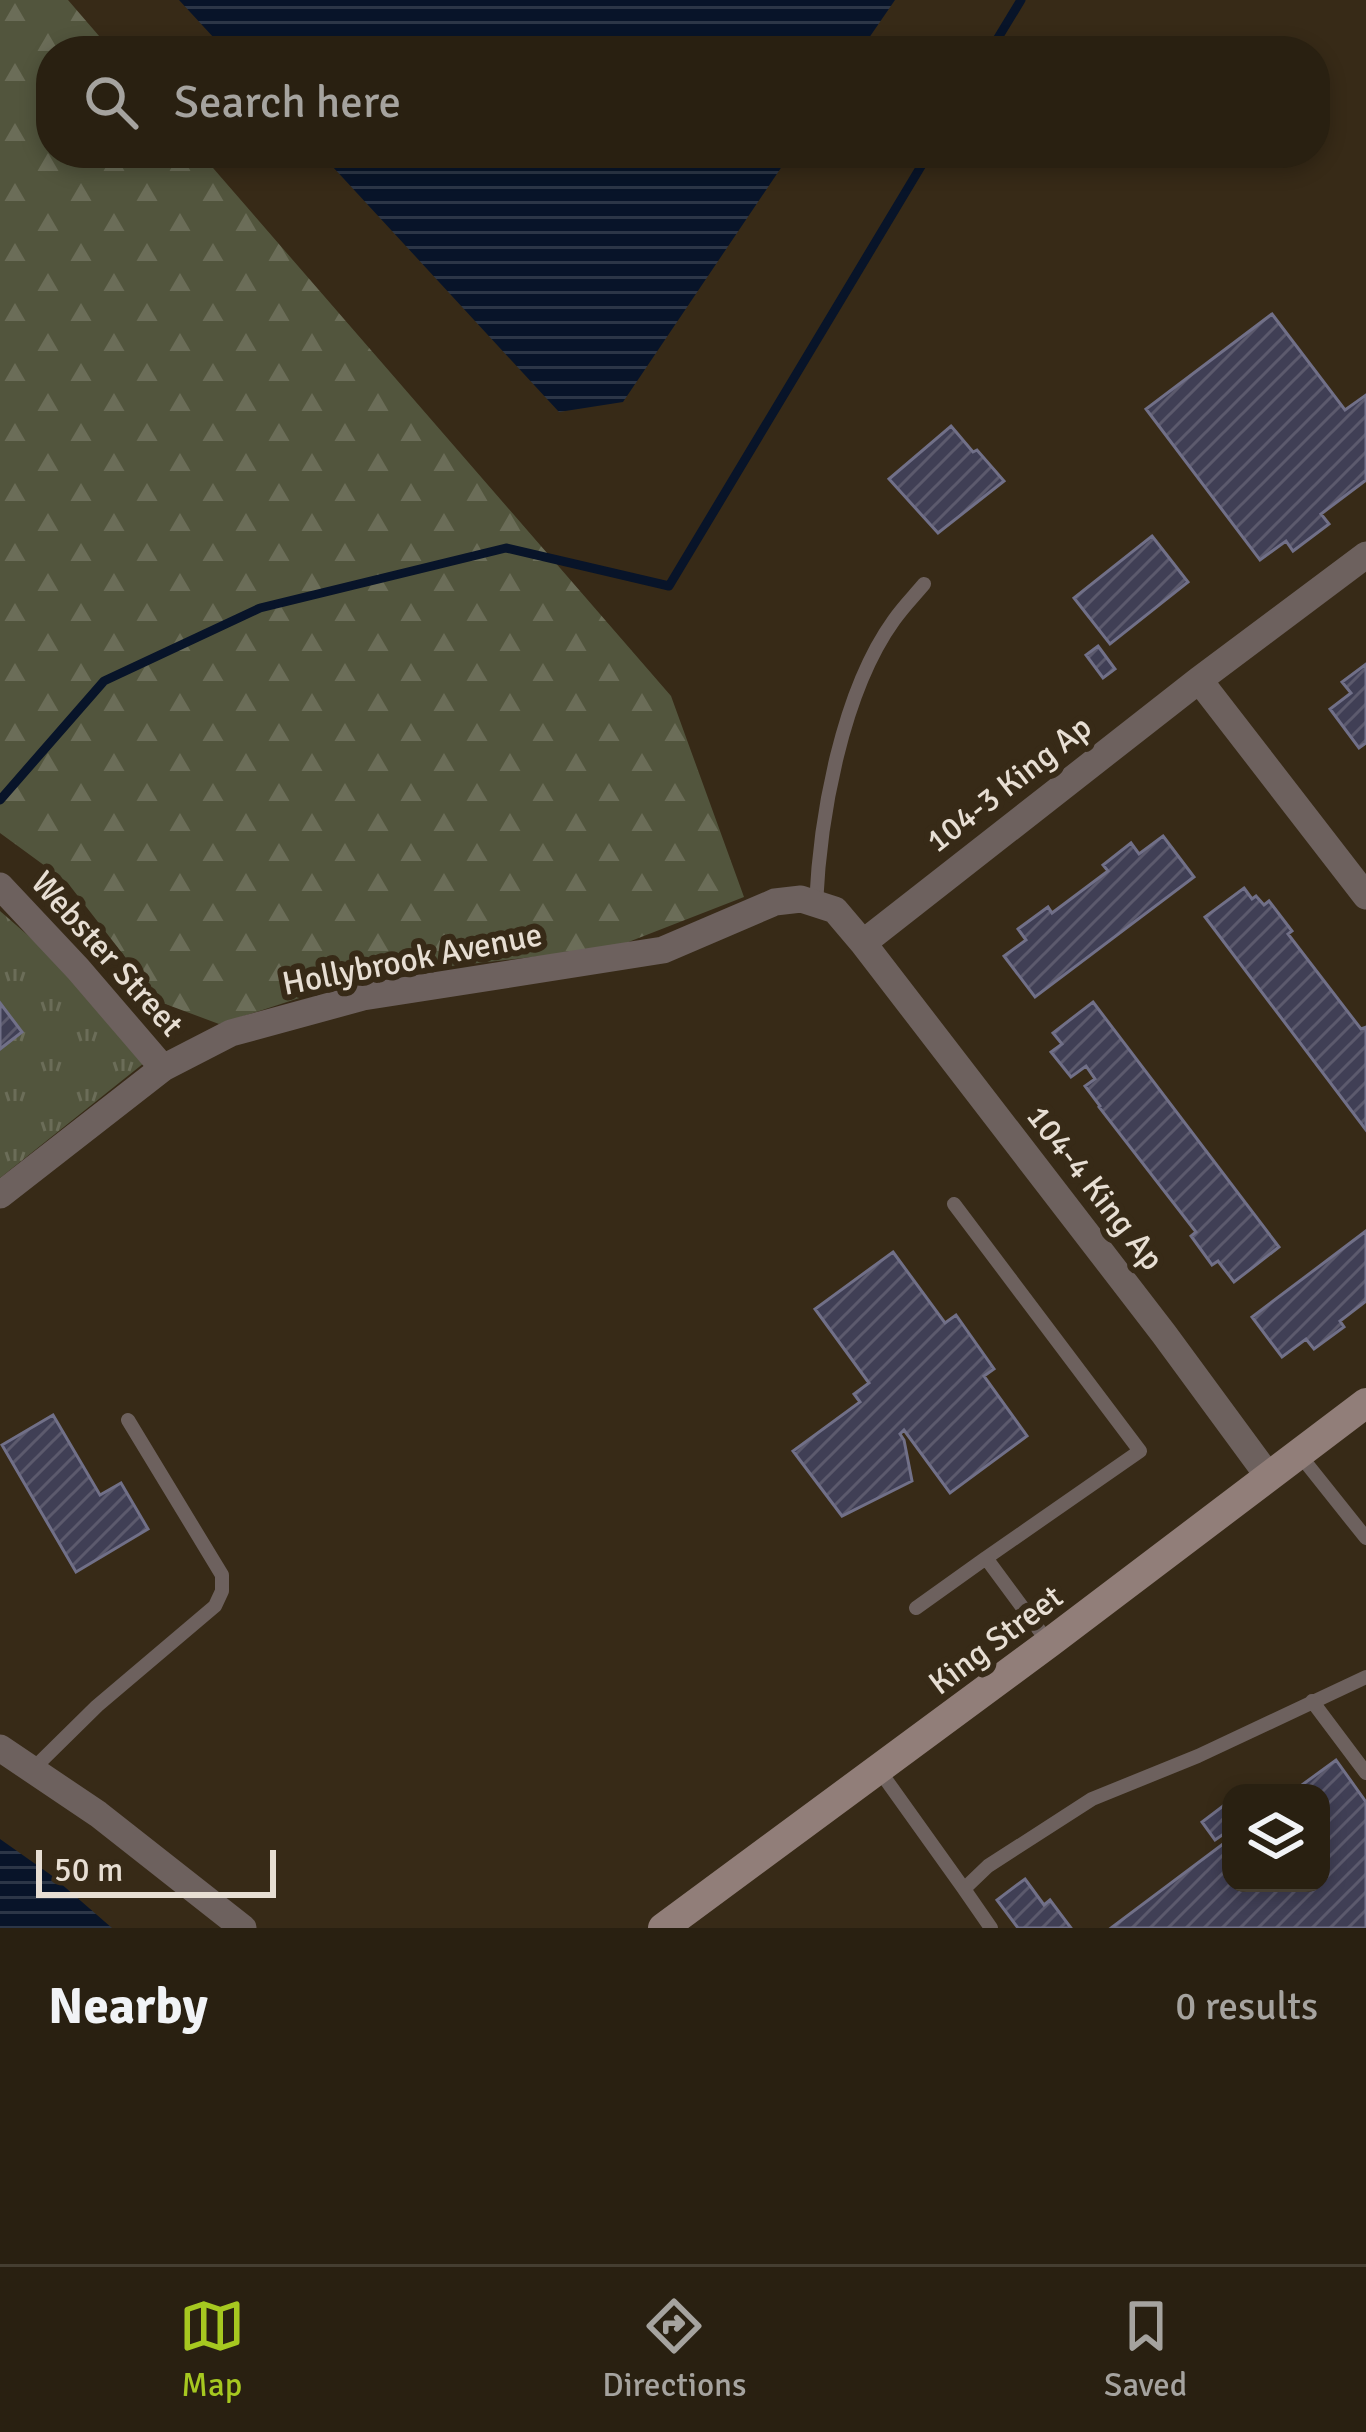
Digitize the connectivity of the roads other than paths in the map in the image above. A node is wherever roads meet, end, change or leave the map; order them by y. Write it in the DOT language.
graph roads {
  1 [pos="1366,555"];
  2 [pos="924,584"];
  3 [pos="1198,680"];
  4 [pos="0,886"];
  5 [pos="1366,896"];
  6 [pos="816,904"];
  7 [pos="863,943"];
  8 [pos="163,1068"];
  9 [pos="0,1195"];
  10 [pos="954,1204"];
  11 [pos="1366,1402"];
  12 [pos="128,1420"];
  13 [pos="1299,1454"];
  14 [pos="1269,1477"];
  15 [pos="1366,1538"];
  16 [pos="986,1558"];
  17 [pos="916,1608"];
  18 [pos="1049,1643"];
  19 [pos="1366,1677"];
  20 [pos="1312,1701"];
  21 [pos="0,1748"];
  22 [pos="32,1769"];
  23 [pos="879,1770"];
  24 [pos="1366,1773"];
  25 [pos="964,1888"];
  26 [pos="243,1928"];
  27 [pos="663,1928"];
  28 [pos="991,1928"];
  1 -- 3 [label="street, 104-3 King Ap"];
  2 -- 6 [label="lane"];
  3 -- 5 [label="street"];
  3 -- 7 [label="street, 104-3 King Ap"];
  4 -- 8 [label="street, Webster Street"];
  6 -- 7 [label="street"];
  6 -- 8 [label="street, Hollybrook Avenue"];
  7 -- 14 [label="street, 104-4 King Ap"];
  8 -- 9 [label="street, Hollybrook Avenue"];
  10 -- 16 [label="lane"];
  11 -- 13 [label="street, King Street"];
  12 -- 22 [label="lane"];
  13 -- 14 [label="street, King Street"];
  13 -- 15 [label="lane"];
  14 -- 18 [label="street, King Street"];
  16 -- 17 [label="lane"];
  16 -- 18 [label="lane"];
  18 -- 23 [label="street, King Street"];
  19 -- 20 [label="lane"];
  20 -- 24 [label="lane"];
  20 -- 25 [label="lane"];
  21 -- 22 [label="street"];
  22 -- 26 [label="street"];
  23 -- 25 [label="lane"];
  23 -- 27 [label="street, King Street"];
  25 -- 28 [label="lane"];
}
